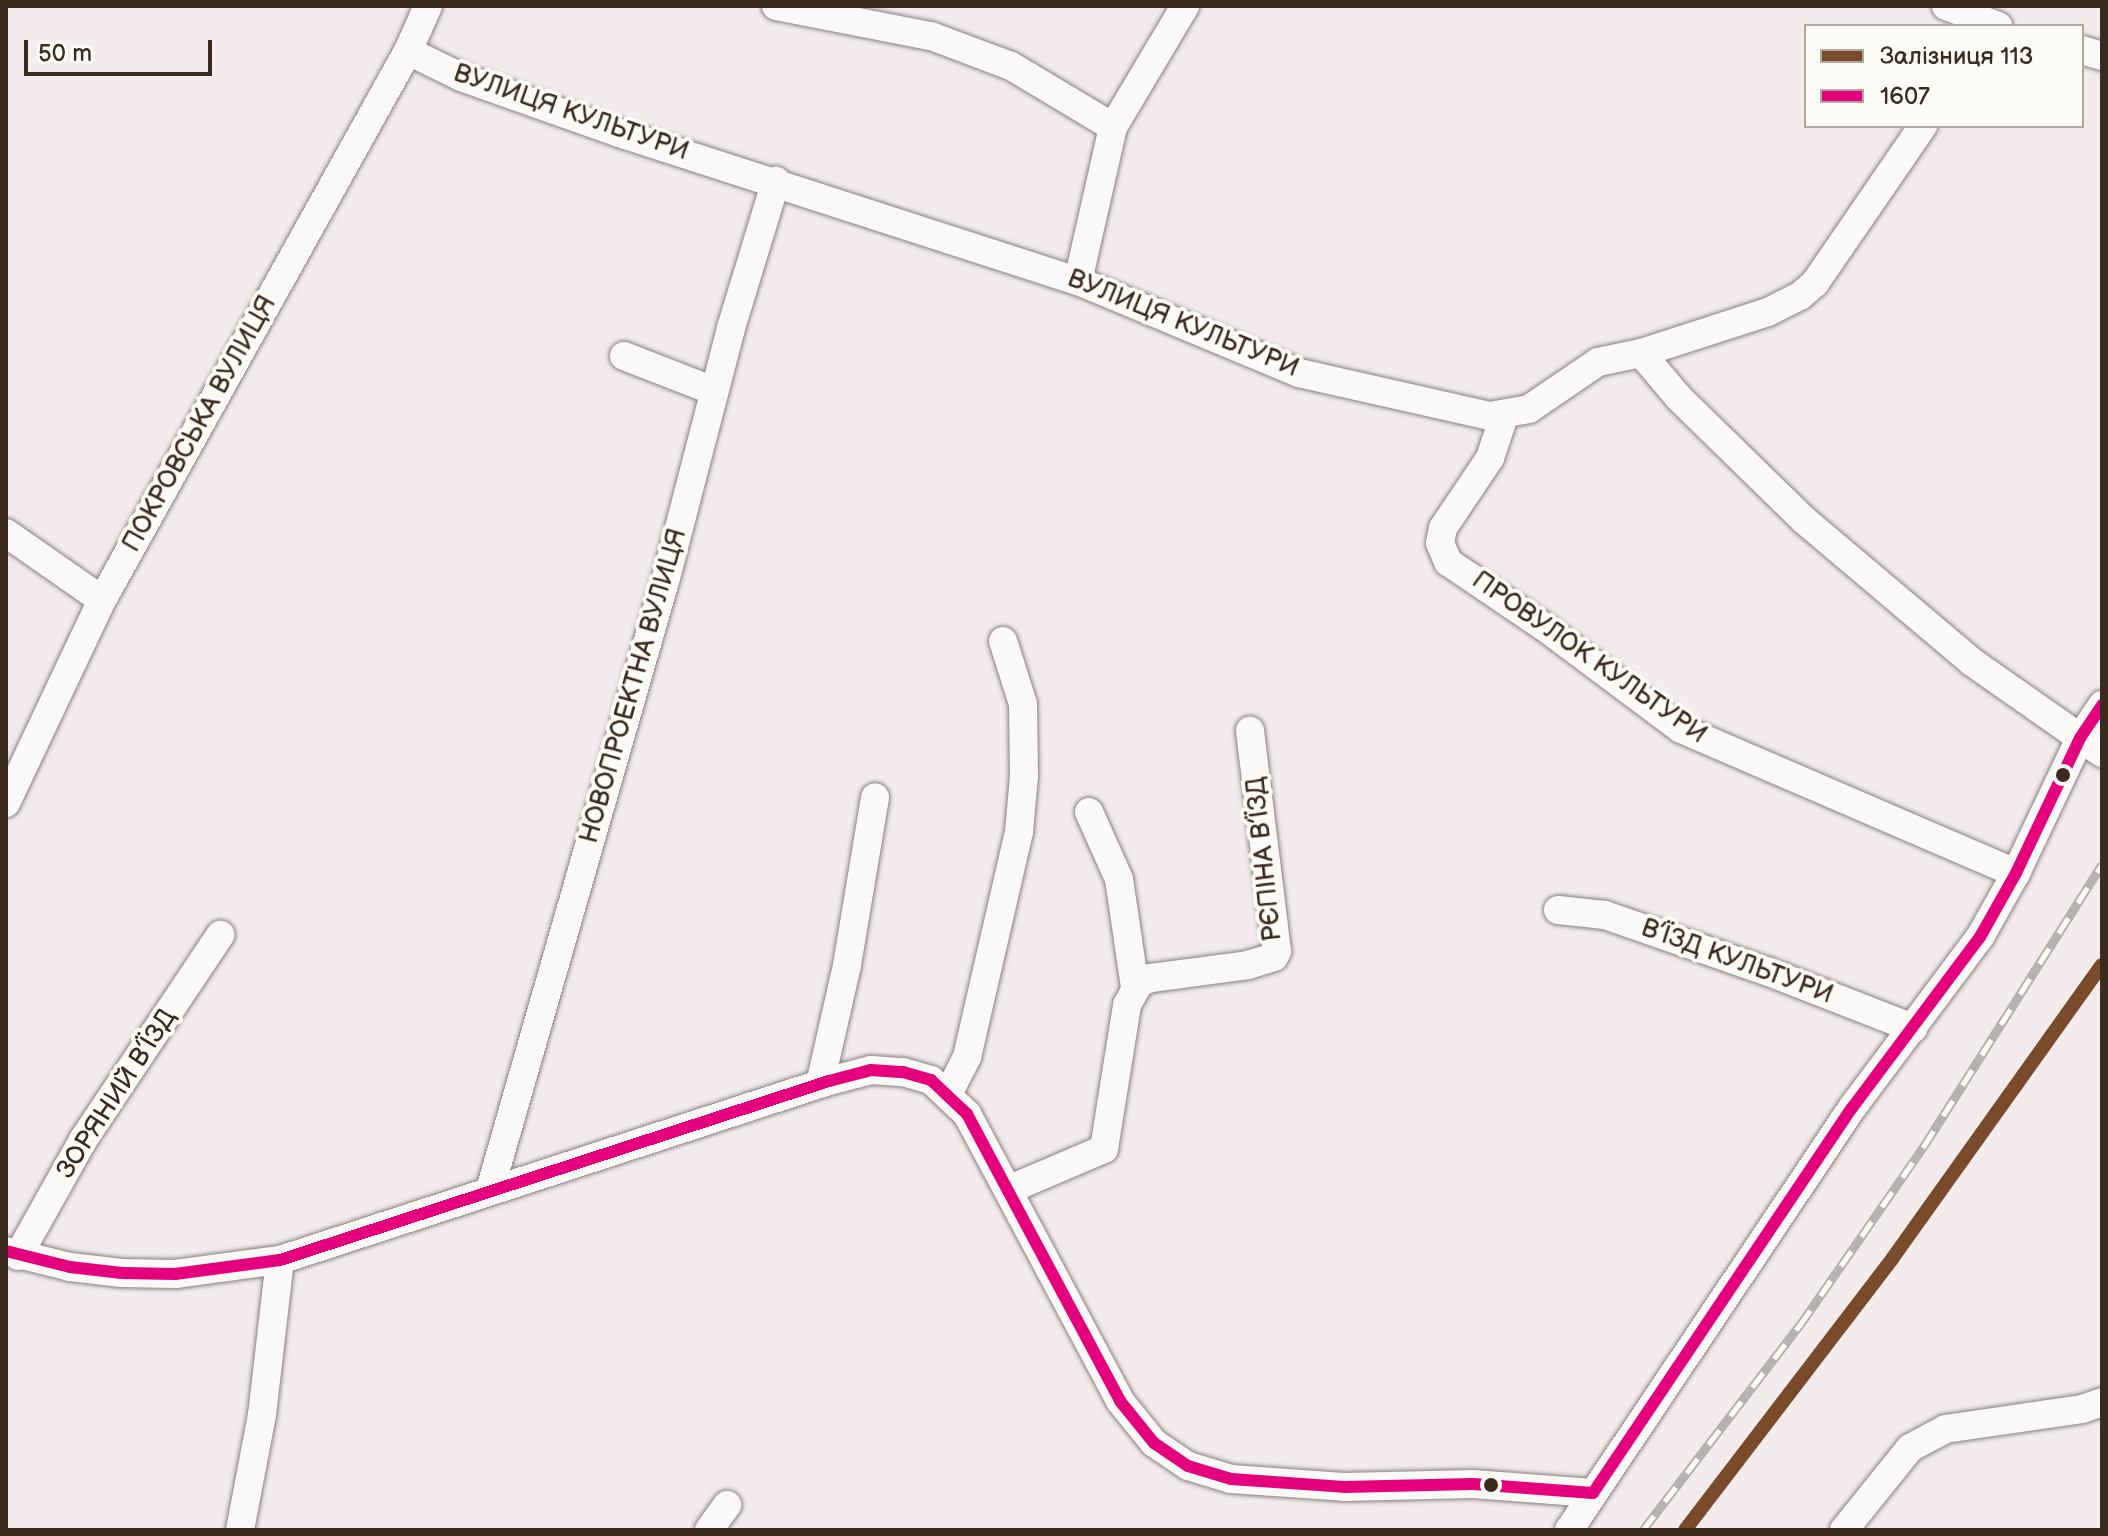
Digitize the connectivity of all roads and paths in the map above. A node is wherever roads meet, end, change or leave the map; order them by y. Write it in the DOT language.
graph roads {
  1 [pos="776,6"];
  2 [pos="1185,6"];
  3 [pos="1946,6"];
  4 [pos="421,8"];
  5 [pos="1982,24"];
  6 [pos="408,51"];
  7 [pos="1113,127"];
  8 [pos="1922,128"];
  9 [pos="776,181"];
  10 [pos="1078,281"];
  11 [pos="1641,353"];
  12 [pos="624,356"];
  13 [pos="714,391"];
  14 [pos="1504,416"];
  15 [pos="6,533"];
  16 [pos="102,600"];
  17 [pos="1003,641"];
  18 [pos="2102,705"];
  19 [pos="1250,731"];
  20 [pos="2091,745"];
  21 [pos="875,797"];
  22 [pos="6,803"];
  23 [pos="1089,812"];
  24 [pos="2016,873"];
  25 [pos="1558,910"];
  26 [pos="220,935"];
  27 [pos="1135,988"];
  28 [pos="1913,1028"];
  29 [pos="820,1084"];
  30 [pos="948,1094"];
  31 [pos="490,1190"];
  32 [pos="1008,1190"];
  33 [pos="12,1253"];
  34 [pos="280,1260"];
  35 [pos="2102,1402"];
  36 [pos="1593,1493"];
  37 [pos="727,1505"];
  38 [pos="240,1530"];
  39 [pos="709,1530"];
  40 [pos="1569,1530"];
  41 [pos="1844,1530"];
  1 -- 7 [label="street"];
  2 -- 7 [label="street"];
  3 -- 5 [label="street"];
  4 -- 6 [label="street, ПОКРОВСЬКА ВУЛИЦЯ"];
  6 -- 9 [label="street, ВУЛИЦЯ КУЛЬТУРИ"];
  6 -- 16 [label="street, ПОКРОВСЬКА ВУЛИЦЯ"];
  7 -- 10 [label="street"];
  8 -- 11 [label="street, ВУЛИЦЯ КУЛЬТУРИ"];
  9 -- 10 [label="street, ВУЛИЦЯ КУЛЬТУРИ"];
  9 -- 13 [label="street, НОВОПРОЕКТНА ВУЛИЦЯ"];
  10 -- 14 [label="street, ВУЛИЦЯ КУЛЬТУРИ"];
  11 -- 14 [label="street, ВУЛИЦЯ КУЛЬТУРИ"];
  11 -- 20 [label="street"];
  12 -- 13 [label="street"];
  13 -- 31 [label="street, НОВОПРОЕКТНА ВУЛИЦЯ"];
  14 -- 24 [label="street, ПРОВУЛОК КУЛЬТУРИ"];
  15 -- 16 [label="street"];
  16 -- 22 [label="street, ПОКРОВСЬКА ВУЛИЦЯ"];
  17 -- 30 [label="street"];
  18 -- 20 [label="street"];
  19 -- 27 [label="street, РЄПІНА В’ЇЗД"];
  20 -- 24 [label="street"];
  21 -- 29 [label="street"];
  23 -- 27 [label="street"];
  24 -- 28 [label="street"];
  25 -- 28 [label="street, В’ЇЗД КУЛЬТУРИ"];
  26 -- 33 [label="street, ЗОРЯНИЙ В’ЇЗД"];
  27 -- 32 [label="street"];
  28 -- 36 [label="street"];
  29 -- 30 [label="street"];
  29 -- 31 [label="street"];
  30 -- 32 [label="street"];
  31 -- 34 [label="street"];
  32 -- 36 [label="street"];
  33 -- 34 [label="street"];
  34 -- 38 [label="street"];
  35 -- 41 [label="street"];
  36 -- 40 [label="street"];
  37 -- 39 [label="street"];
}
